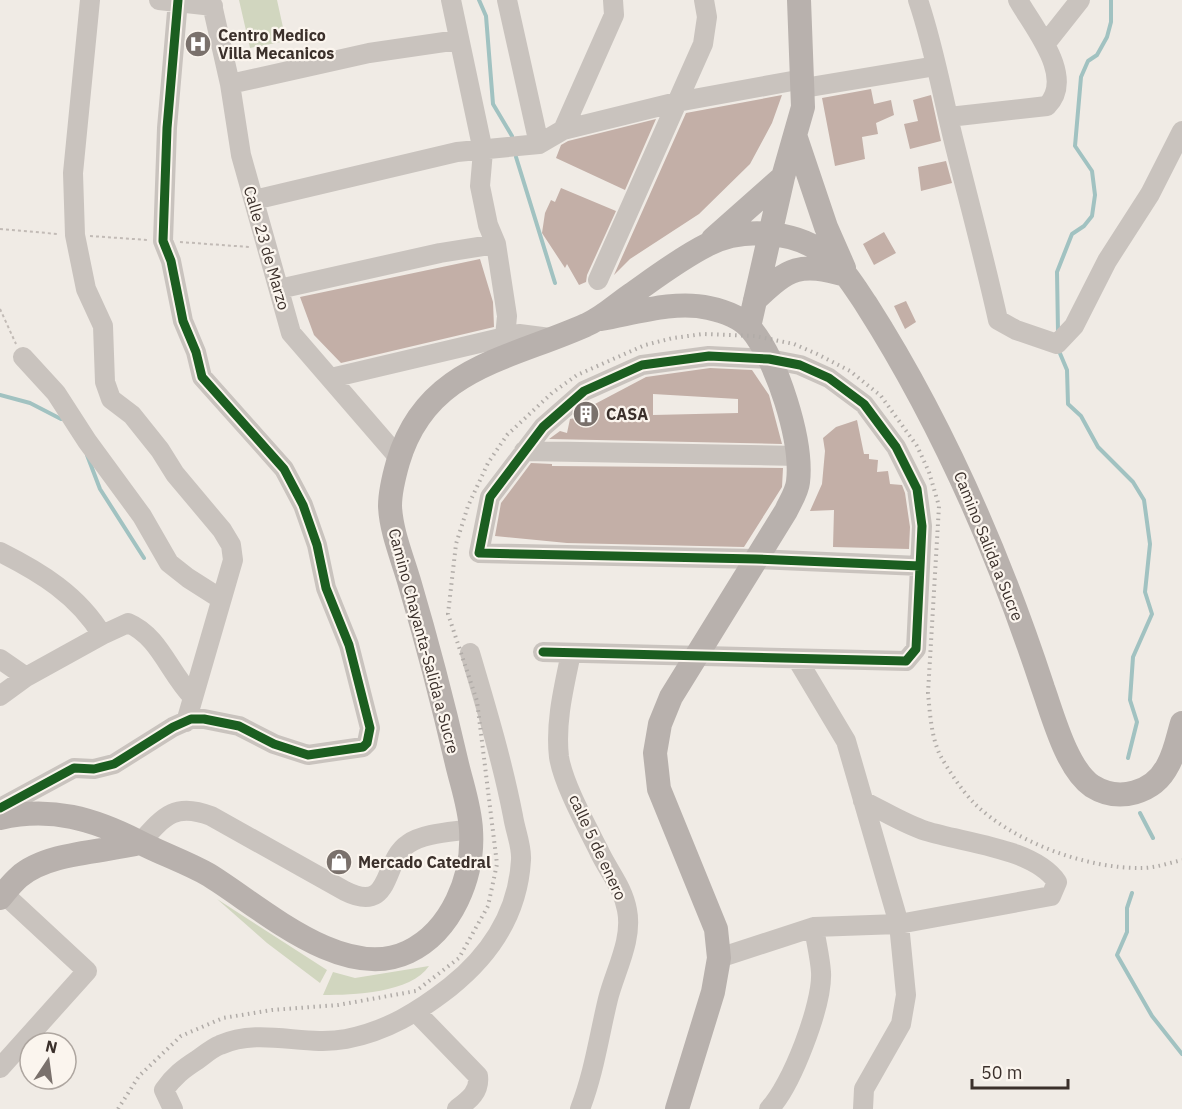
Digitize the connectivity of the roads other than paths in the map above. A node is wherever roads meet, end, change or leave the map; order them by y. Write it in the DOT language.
graph roads {
  1 [pos="90,0"];
  2 [pos="451,0"];
  3 [pos="507,0"];
  4 [pos="613,0"];
  5 [pos="704,0"];
  6 [pos="799,0"];
  7 [pos="918,0"];
  8 [pos="1018,0"];
  9 [pos="1080,0"];
  10 [pos="172,1"];
  11 [pos="212,3"];
  12 [pos="458,40"];
  13 [pos="1046,43"];
  14 [pos="936,66"];
  15 [pos="804,83"];
  16 [pos="230,84"];
  17 [pos="677,102"];
  18 [pos="949,117"];
  19 [pos="563,130"];
  20 [pos="1182,131"];
  21 [pos="796,138"];
  22 [pos="539,144"];
  23 [pos="483,150"];
  24 [pos="783,177"];
  25 [pos="254,200"];
  26 [pos="769,234"];
  27 [pos="709,243"];
  28 [pos="496,244"];
  29 [pos="847,275"];
  30 [pos="598,280"];
  31 [pos="279,289"];
  32 [pos="755,300"];
  33 [pos="591,324"];
  34 [pos="749,327"];
  35 [pos="505,337"];
  36 [pos="550,338"];
  37 [pos="23,357"];
  38 [pos="769,360"];
  39 [pos="332,378"];
  40 [pos="524,451"];
  41 [pos="799,456"];
  42 [pos="399,458"];
  43 [pos="0,552"];
  44 [pos="756,558"];
  45 [pos="920,566"];
  46 [pos="221,599"];
  47 [pos="102,634"];
  48 [pos="543,652"];
  49 [pos="470,653"];
  50 [pos="571,653"];
  51 [pos="696,657"];
  52 [pos="797,658"];
  53 [pos="0,659"];
  54 [pos="26,677"];
  55 [pos="0,696"];
  56 [pos="192,696"];
  57 [pos="186,722"];
  58 [pos="1182,723"];
  59 [pos="863,801"];
  60 [pos="0,808"];
  61 [pos="0,818"];
  62 [pos="471,829"];
  63 [pos="140,843"];
  64 [pos="2,896"];
  65 [pos="899,924"];
  66 [pos="814,927"];
  67 [pos="719,958"];
  68 [pos="417,1013"];
  69 [pos="0,1068"];
  70 [pos="776,1105"];
  71 [pos="173,1109"];
  72 [pos="457,1109"];
  73 [pos="580,1109"];
  74 [pos="676,1109"];
  75 [pos="863,1109"];
  1 -- 46 [label="street"];
  2 -- 12 [label="street"];
  3 -- 22 [label="street"];
  4 -- 19 [label="street"];
  5 -- 17 [label="street"];
  6 -- 15 [label="main road"];
  7 -- 14 [label="street"];
  8 -- 13 [label="street"];
  9 -- 13 [label="street"];
  10 -- 11 [label="street"];
  10 -- 57 [label="street"];
  11 -- 16 [label="street, Calle 23 de Marzo"];
  12 -- 16 [label="street"];
  12 -- 23 [label="street"];
  13 -- 18 [label="street"];
  14 -- 15 [label="street"];
  14 -- 18 [label="street"];
  15 -- 17 [label="street"];
  15 -- 21 [label="main road"];
  16 -- 25 [label="street, Calle 23 de Marzo"];
  17 -- 19 [label="street"];
  17 -- 30 [label="street"];
  18 -- 20 [label="street"];
  19 -- 22 [label="street"];
  21 -- 24 [label="main road"];
  21 -- 29 [label="main road"];
  22 -- 23 [label="street"];
  23 -- 25 [label="street"];
  23 -- 28 [label="street"];
  24 -- 26 [label="main road"];
  24 -- 27 [label="main road"];
  25 -- 31 [label="street, Calle 23 de Marzo"];
  26 -- 27 [label="main road, Camino Chayanta-Salida a Sucre"];
  26 -- 29 [label="main road, Camino Salida a Sucre"];
  26 -- 32 [label="main road"];
  27 -- 33 [label="main road, Camino Chayanta-Salida a Sucre"];
  28 -- 31 [label="street"];
  28 -- 35 [label="street"];
  29 -- 32 [label="main road"];
  29 -- 58 [label="main road, Camino Salida a Sucre"];
  31 -- 39 [label="street, Calle 23 de Marzo"];
  32 -- 34 [label="main road"];
  33 -- 34 [label="main road"];
  33 -- 36 [label="main road, Camino Chayanta-Salida a Sucre"];
  34 -- 38 [label="main road"];
  35 -- 36 [label="street"];
  35 -- 39 [label="street"];
  36 -- 42 [label="main road, Camino Chayanta-Salida a Sucre"];
  37 -- 46 [label="street"];
  38 -- 40 [label="street"];
  38 -- 41 [label="main road"];
  38 -- 45 [label="street"];
  39 -- 42 [label="street, Calle 23 de Marzo"];
  40 -- 41 [label="street"];
  40 -- 44 [label="street"];
  41 -- 44 [label="main road"];
  42 -- 62 [label="main road, Camino Chayanta-Salida a Sucre"];
  43 -- 47 [label="street"];
  44 -- 45 [label="street"];
  44 -- 51 [label="main road"];
  45 -- 52 [label="street"];
  46 -- 56 [label="street"];
  47 -- 54 [label="street"];
  47 -- 56 [label="street"];
  48 -- 50 [label="street"];
  49 -- 68 [label="street"];
  50 -- 51 [label="street"];
  50 -- 73 [label="street, calle 5 de enero"];
  51 -- 52 [label="street"];
  51 -- 67 [label="main road"];
  52 -- 59 [label="street"];
  53 -- 54 [label="street"];
  54 -- 55 [label="street"];
  56 -- 57 [label="street"];
  57 -- 60 [label="street"];
  59 -- 65 [label="street"];
  59 -- 65 [label="street"];
  61 -- 63 [label="main road, Camino Chayanta-Salida a Sucre"];
  62 -- 63 [label="street"];
  62 -- 63 [label="main road, Camino Chayanta-Salida a Sucre"];
  63 -- 64 [label="main road"];
  64 -- 69 [label="street"];
  65 -- 66 [label="street"];
  65 -- 75 [label="street"];
  66 -- 67 [label="street"];
  66 -- 70 [label="street"];
  67 -- 74 [label="main road"];
  68 -- 71 [label="street"];
  68 -- 72 [label="street"];
}
